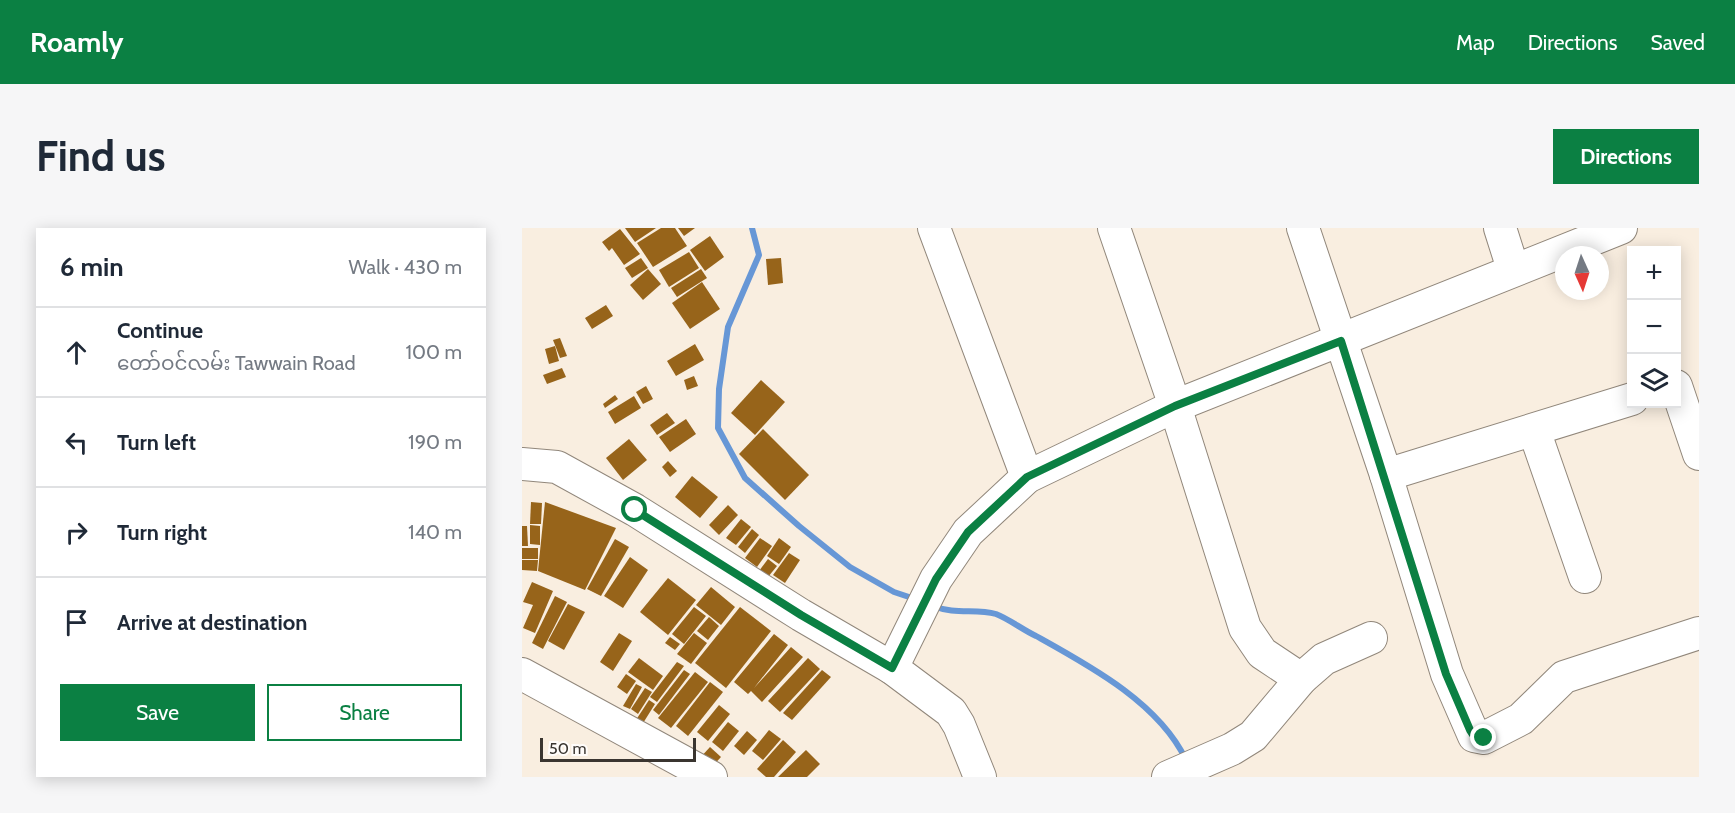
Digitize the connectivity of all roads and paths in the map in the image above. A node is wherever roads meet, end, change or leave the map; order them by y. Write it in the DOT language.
graph roads {
  1 [pos="934,228"];
  2 [pos="1114,228"];
  3 [pos="1303,228"];
  4 [pos="1500,228"];
  5 [pos="1621,228"];
  6 [pos="1513,269"];
  7 [pos="1341,341"];
  8 [pos="1699,377"];
  9 [pos="1681,384"];
  10 [pos="1681,398"];
  11 [pos="1627,401"];
  12 [pos="1175,406"];
  13 [pos="1534,430"];
  14 [pos="1699,454"];
  15 [pos="522,464"];
  16 [pos="1386,475"];
  17 [pos="1027,477"];
  18 [pos="1585,577"];
  19 [pos="1699,633"];
  20 [pos="1371,638"];
  21 [pos="892,668"];
  22 [pos="522,674"];
  23 [pos="1301,679"];
  24 [pos="690,774"];
  25 [pos="1170,776"];
  26 [pos="980,777"];
  1 -- 17 [label="street"];
  2 -- 12 [label="street"];
  3 -- 7 [label="street"];
  4 -- 6 [label="street"];
  5 -- 6 [label="street"];
  6 -- 7 [label="street"];
  7 -- 12 [label="street"];
  7 -- 16 [label="street"];
  8 -- 9 [label="street"];
  10 -- 14 [label="street"];
  11 -- 13 [label="street"];
  12 -- 17 [label="street"];
  12 -- 23 [label="street"];
  13 -- 16 [label="street"];
  13 -- 18 [label="street"];
  15 -- 21 [label="street"];
  16 -- 19 [label="street"];
  17 -- 21 [label="street"];
  20 -- 23 [label="street"];
  21 -- 26 [label="street"];
  22 -- 24 [label="street"];
  23 -- 25 [label="street"];
}
